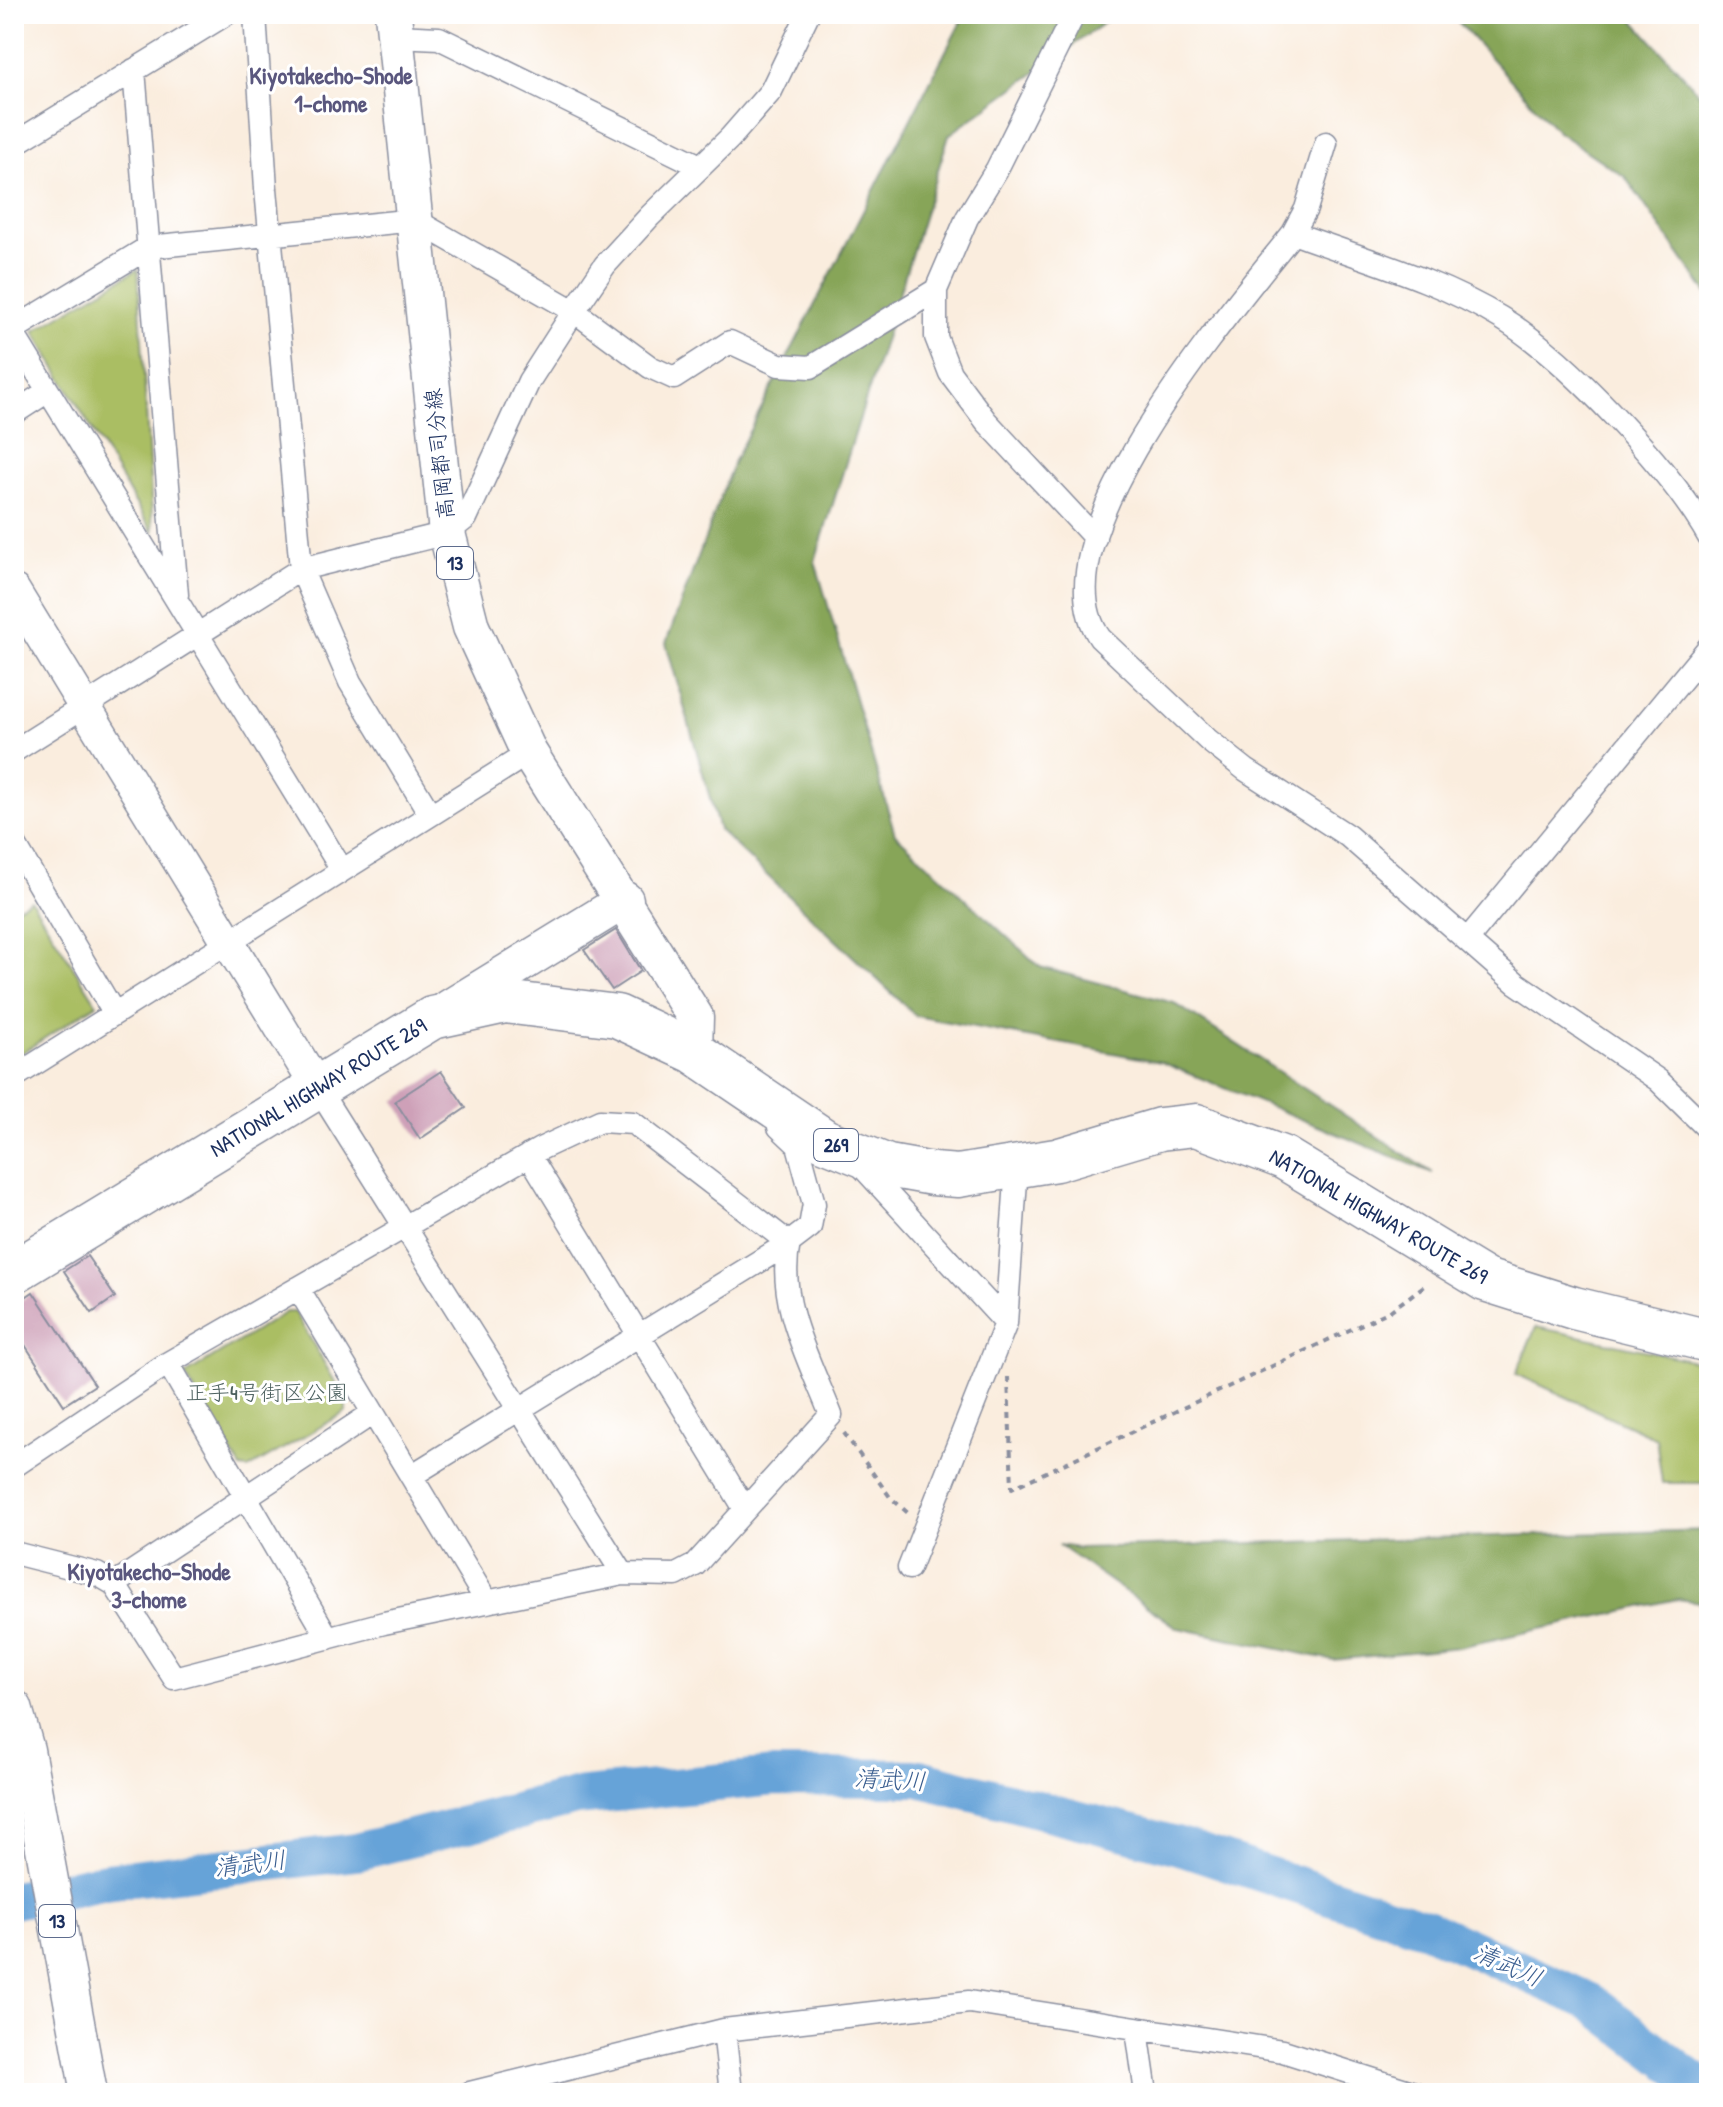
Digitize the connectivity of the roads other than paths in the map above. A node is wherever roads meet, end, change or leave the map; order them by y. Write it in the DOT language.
graph roads {
  1 [pos="226,14"];
  2 [pos="255,14"];
  3 [pos="808,14"];
  4 [pos="1074,14"];
  5 [pos="394,25"];
  6 [pos="134,70"];
  7 [pos="1326,143"];
  8 [pos="14,144"];
  9 [pos="700,166"];
  10 [pos="415,220"];
  11 [pos="1293,233"];
  12 [pos="270,235"];
  13 [pos="149,247"];
  14 [pos="936,290"];
  15 [pos="574,311"];
  16 [pos="14,332"];
  17 [pos="48,391"];
  18 [pos="14,413"];
  19 [pos="447,533"];
  20 [pos="1709,537"];
  21 [pos="1095,538"];
  22 [pos="301,569"];
  23 [pos="14,591"];
  24 [pos="178,602"];
  25 [pos="198,634"];
  26 [pos="1709,647"];
  27 [pos="84,706"];
  28 [pos="14,751"];
  29 [pos="529,753"];
  30 [pos="430,814"];
  31 [pos="14,843"];
  32 [pos="342,870"];
  33 [pos="24,881"];
  34 [pos="625,900"];
  35 [pos="1468,939"];
  36 [pos="228,941"];
  37 [pos="114,1013"];
  38 [pos="432,1018"];
  39 [pos="694,1052"];
  40 [pos="14,1077"];
  41 [pos="317,1087"];
  42 [pos="1709,1130"];
  43 [pos="846,1149"];
  44 [pos="529,1155"];
  45 [pos="1017,1166"];
  46 [pos="405,1227"];
  47 [pos="789,1243"];
  48 [pos="14,1272"];
  49 [pos="298,1288"];
  50 [pos="1006,1323"];
  51 [pos="641,1335"];
  52 [pos="1709,1341"];
  53 [pos="168,1363"];
  54 [pos="520,1410"];
  55 [pos="373,1413"];
  56 [pos="14,1466"];
  57 [pos="411,1476"];
  58 [pos="246,1497"];
  59 [pos="745,1509"];
  60 [pos="14,1553"];
  61 [pos="909,1568"];
  62 [pos="623,1574"];
  63 [pos="114,1584"];
  64 [pos="487,1602"];
  65 [pos="328,1638"];
  66 [pos="14,1708"];
  67 [pos="724,2030"];
  68 [pos="1137,2030"];
  69 [pos="89,2093"];
  70 [pos="470,2093"];
  71 [pos="731,2093"];
  72 [pos="1146,2093"];
  73 [pos="1415,2093"];
  1 -- 6 [label="street"];
  2 -- 12 [label="street"];
  3 -- 9 [label="street"];
  4 -- 14 [label="street"];
  5 -- 9 [label="street"];
  5 -- 10 [label="main road, 高岡都司分線 / 13"];
  6 -- 8 [label="street"];
  6 -- 13 [label="street"];
  7 -- 11 [label="street"];
  9 -- 15 [label="street"];
  10 -- 12 [label="street"];
  10 -- 15 [label="street"];
  10 -- 19 [label="main road, 高岡都司分線 / 13"];
  11 -- 20 [label="street"];
  11 -- 21 [label="street"];
  12 -- 13 [label="street"];
  12 -- 22 [label="street"];
  13 -- 16 [label="street"];
  13 -- 24 [label="street"];
  14 -- 15 [label="street"];
  14 -- 21 [label="street"];
  15 -- 19 [label="street"];
  16 -- 17 [label="street"];
  17 -- 18 [label="street"];
  17 -- 24 [label="street"];
  19 -- 22 [label="street"];
  19 -- 29 [label="main road, 高岡都司分線 / 13"];
  21 -- 35 [label="street"];
  22 -- 25 [label="street"];
  22 -- 30 [label="street"];
  23 -- 27 [label="street"];
  24 -- 25 [label="street"];
  25 -- 27 [label="street"];
  25 -- 32 [label="street"];
  26 -- 35 [label="street"];
  27 -- 28 [label="street"];
  27 -- 36 [label="street"];
  29 -- 30 [label="street"];
  29 -- 34 [label="main road, 高岡都司分線 / 13"];
  30 -- 32 [label="street"];
  31 -- 33 [label="street"];
  32 -- 36 [label="street"];
  33 -- 37 [label="street"];
  34 -- 38 [label="main road"];
  34 -- 39 [label="main road, 高岡都司分線 / 13"];
  35 -- 42 [label="street"];
  36 -- 37 [label="street"];
  36 -- 41 [label="street"];
  37 -- 40 [label="street"];
  38 -- 39 [label="highway, NATIONAL HIGHWAY ROUTE 269 / 269"];
  38 -- 41 [label="highway, NATIONAL HIGHWAY ROUTE 269 / 269"];
  39 -- 43 [label="highway, NATIONAL HIGHWAY ROUTE 269 / 269"];
  39 -- 47 [label="street"];
  41 -- 46 [label="street"];
  41 -- 48 [label="highway, NATIONAL HIGHWAY ROUTE 269 / 269"];
  43 -- 45 [label="highway, NATIONAL HIGHWAY ROUTE 269 / 269"];
  43 -- 50 [label="street"];
  44 -- 46 [label="street"];
  44 -- 47 [label="street"];
  44 -- 51 [label="street"];
  45 -- 50 [label="street"];
  45 -- 52 [label="highway, NATIONAL HIGHWAY ROUTE 269 / 269"];
  46 -- 49 [label="street"];
  46 -- 54 [label="street"];
  47 -- 51 [label="street"];
  47 -- 59 [label="street"];
  49 -- 53 [label="street"];
  49 -- 55 [label="street"];
  50 -- 61 [label="street"];
  51 -- 54 [label="street"];
  51 -- 59 [label="street"];
  53 -- 56 [label="street"];
  53 -- 58 [label="street"];
  54 -- 57 [label="street"];
  54 -- 62 [label="street"];
  55 -- 57 [label="street"];
  55 -- 58 [label="street"];
  57 -- 64 [label="street"];
  58 -- 63 [label="street"];
  58 -- 65 [label="street"];
  59 -- 62 [label="street"];
  60 -- 63 [label="street"];
  62 -- 64 [label="street"];
  63 -- 65 [label="street"];
  64 -- 65 [label="street"];
  66 -- 69 [label="main road, 13"];
  67 -- 68 [label="street"];
  67 -- 70 [label="street"];
  67 -- 71 [label="street"];
  68 -- 72 [label="street"];
  68 -- 73 [label="street"];
}
